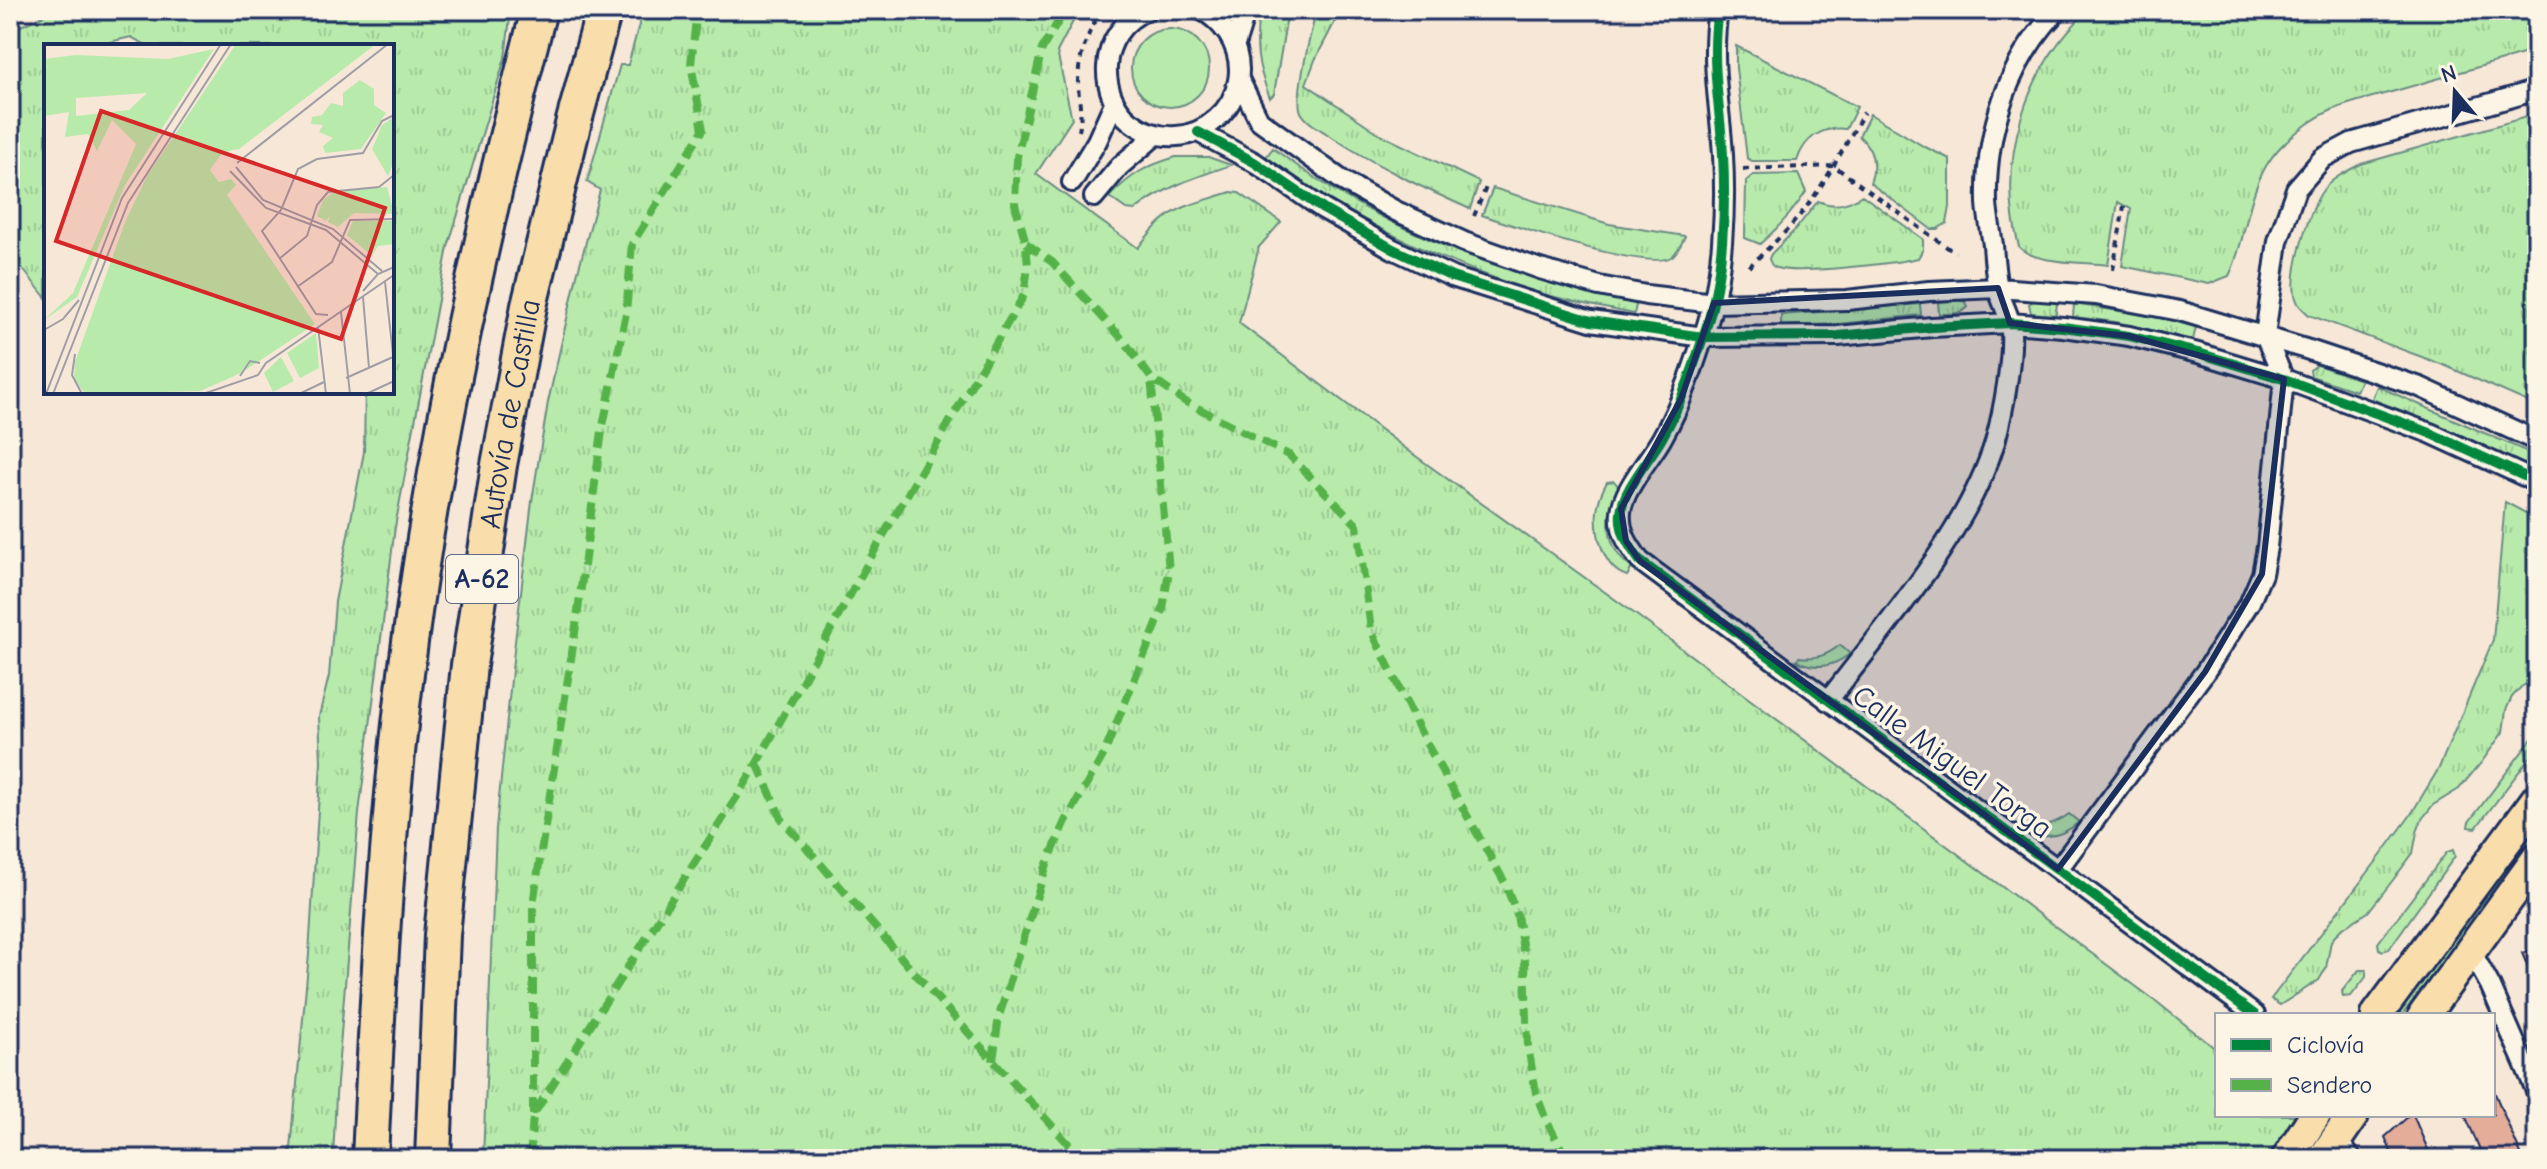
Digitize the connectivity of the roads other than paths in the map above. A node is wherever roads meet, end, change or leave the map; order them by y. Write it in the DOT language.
graph roads {
  1 [pos="539,10"];
  2 [pos="604,10"];
  3 [pos="1147,10"];
  4 [pos="1201,10"];
  5 [pos="1246,10"];
  6 [pos="1718,10"];
  7 [pos="2058,10"];
  8 [pos="1235,45"];
  9 [pos="1239,79"];
  10 [pos="2537,90"];
  11 [pos="1114,103"];
  12 [pos="1198,132"];
  13 [pos="1156,135"];
  14 [pos="1072,182"];
  15 [pos="1094,197"];
  16 [pos="1998,288"];
  17 [pos="1714,303"];
  18 [pos="2010,323"];
  19 [pos="2265,336"];
  20 [pos="1703,337"];
  21 [pos="2284,379"];
  22 [pos="2537,441"];
  23 [pos="2537,482"];
  24 [pos="1828,701"];
  25 [pos="2537,799"];
  26 [pos="2537,859"];
  27 [pos="2058,869"];
  28 [pos="2470,949"];
  29 [pos="2252,1013"];
  30 [pos="2377,1013"];
  31 [pos="2425,1013"];
  32 [pos="2537,1093"];
  33 [pos="2314,1117"];
  34 [pos="370,1159"];
  35 [pos="433,1159"];
  36 [pos="2287,1159"];
  1 -- 34 [label="highway, Autovía de Castilla / A-62"];
  2 -- 35 [label="highway, Autovía de Castilla / A-62"];
  3 -- 11 [label="street"];
  4 -- 8 [label="street"];
  5 -- 8 [label="street"];
  6 -- 17 [label="street"];
  7 -- 16 [label="street"];
  8 -- 9 [label="street"];
  9 -- 12 [label="street"];
  9 -- 17 [label="street"];
  10 -- 19 [label="street"];
  11 -- 13 [label="street"];
  11 -- 14 [label="street"];
  12 -- 13 [label="street"];
  12 -- 20 [label="street"];
  13 -- 15 [label="street"];
  16 -- 17 [label="street"];
  16 -- 18 [label="street"];
  16 -- 19 [label="street"];
  17 -- 20 [label="street"];
  18 -- 20 [label="street"];
  18 -- 21 [label="street"];
  18 -- 24 [label="street"];
  19 -- 21 [label="street"];
  19 -- 22 [label="street"];
  20 -- 24 [label="street, Calle Miguel Torga"];
  21 -- 23 [label="street"];
  21 -- 27 [label="street"];
  24 -- 27 [label="street, Calle Miguel Torga"];
  25 -- 30 [label="main road"];
  26 -- 28 [label="main road"];
  27 -- 29 [label="street, Calle Miguel Torga"];
  28 -- 31 [label="main road"];
  28 -- 32 [label="street"];
  33 -- 36 [label="main road"];
}
